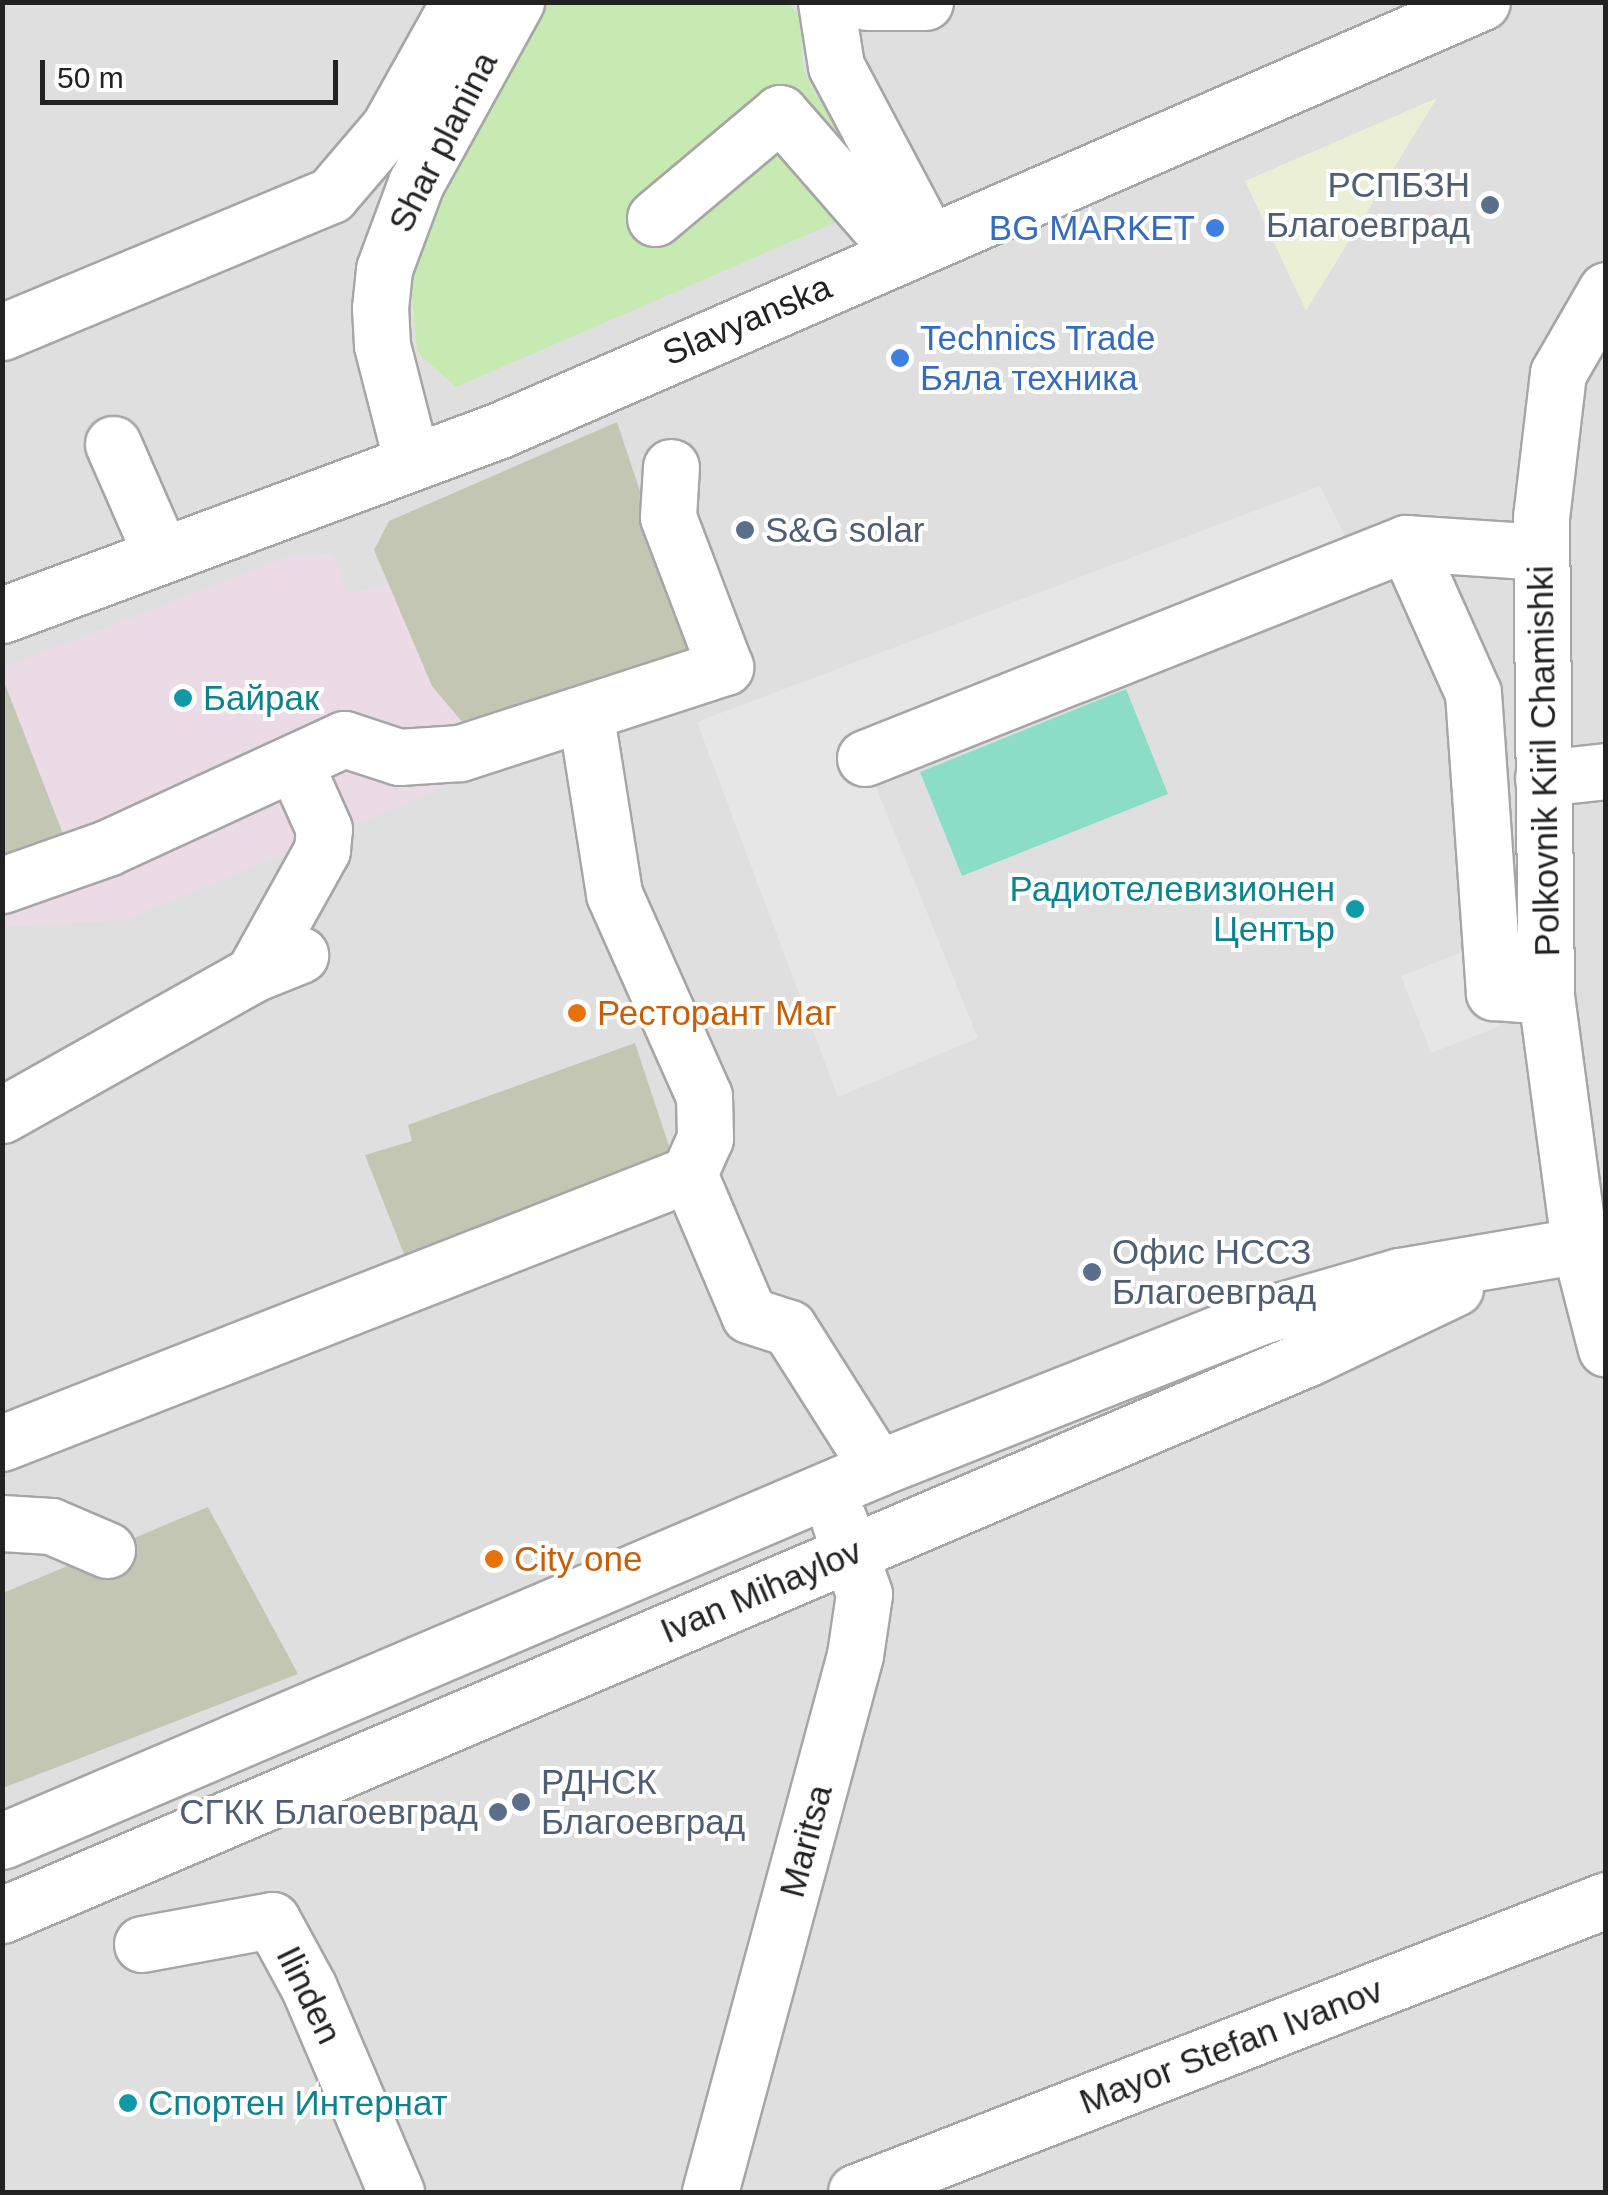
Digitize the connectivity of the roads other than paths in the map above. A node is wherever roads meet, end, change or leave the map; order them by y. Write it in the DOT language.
graph roads {
  1 [pos="460,2"];
  2 [pos="516,2"];
  3 [pos="826,2"];
  4 [pos="867,2"];
  5 [pos="924,2"];
  6 [pos="1482,2"];
  7 [pos="655,218"];
  8 [pos="916,248"];
  9 [pos="1606,290"];
  10 [pos="2,332"];
  11 [pos="1582,371"];
  12 [pos="113,444"];
  13 [pos="412,462"];
  14 [pos="670,467"];
  15 [pos="1406,543"];
  16 [pos="1542,552"];
  17 [pos="161,554"];
  18 [pos="2,615"];
  19 [pos="590,712"];
  20 [pos="865,758"];
  21 [pos="294,762"];
  22 [pos="1606,771"];
  23 [pos="1543,778"];
  24 [pos="2,886"];
  25 [pos="1546,996"];
  26 [pos="2,1116"];
  27 [pos="689,1174"];
  28 [pos="1592,1243"];
  29 [pos="1516,1258"];
  30 [pos="1606,1349"];
  31 [pos="2,1443"];
  32 [pos="878,1468"];
  33 [pos="826,1490"];
  34 [pos="2,1523"];
  35 [pos="107,1550"];
  36 [pos="853,1552"];
  37 [pos="2,1841"];
  38 [pos="1606,1900"];
  39 [pos="2,1915"];
  40 [pos="142,1944"];
  41 [pos="396,2192"];
  42 [pos="710,2192"];
  43 [pos="856,2192"];
  1 -- 10 [label="street"];
  2 -- 13 [label="street, Shar planina"];
  3 -- 8 [label="street"];
  4 -- 5 [label="street"];
  6 -- 8 [label="street, Slavyanska"];
  7 -- 8 [label="street"];
  8 -- 13 [label="street, Slavyanska"];
  9 -- 11 [label="street, Polkovnik Kiril Chamishki"];
  11 -- 16 [label="street, Polkovnik Kiril Chamishki"];
  12 -- 17 [label="street"];
  13 -- 17 [label="street, Slavyanska"];
  14 -- 19 [label="street"];
  15 -- 16 [label="street"];
  15 -- 20 [label="street"];
  15 -- 25 [label="street"];
  16 -- 23 [label="street, Polkovnik Kiril Chamishki"];
  17 -- 18 [label="street, Slavyanska"];
  19 -- 21 [label="street"];
  19 -- 27 [label="street"];
  21 -- 24 [label="street"];
  21 -- 26 [label="street"];
  22 -- 23 [label="street"];
  23 -- 25 [label="street, Polkovnik Kiril Chamishki"];
  25 -- 28 [label="street, Polkovnik Kiril Chamishki"];
  27 -- 31 [label="street"];
  27 -- 32 [label="street"];
  28 -- 29 [label="street, Ivan Mihaylov"];
  28 -- 30 [label="street, Polkovnik Kiril Chamishki"];
  29 -- 32 [label="street, Ivan Mihaylov"];
  29 -- 36 [label="street, Ivan Mihaylov"];
  32 -- 33 [label="street, Ivan Mihaylov"];
  33 -- 36 [label="street, Maritsa"];
  33 -- 37 [label="street, Ivan Mihaylov"];
  34 -- 35 [label="street"];
  36 -- 39 [label="street, Ivan Mihaylov"];
  36 -- 42 [label="street, Maritsa"];
  38 -- 43 [label="street, Mayor Stefan Ivanov"];
  40 -- 41 [label="street, Ilinden"];
}
